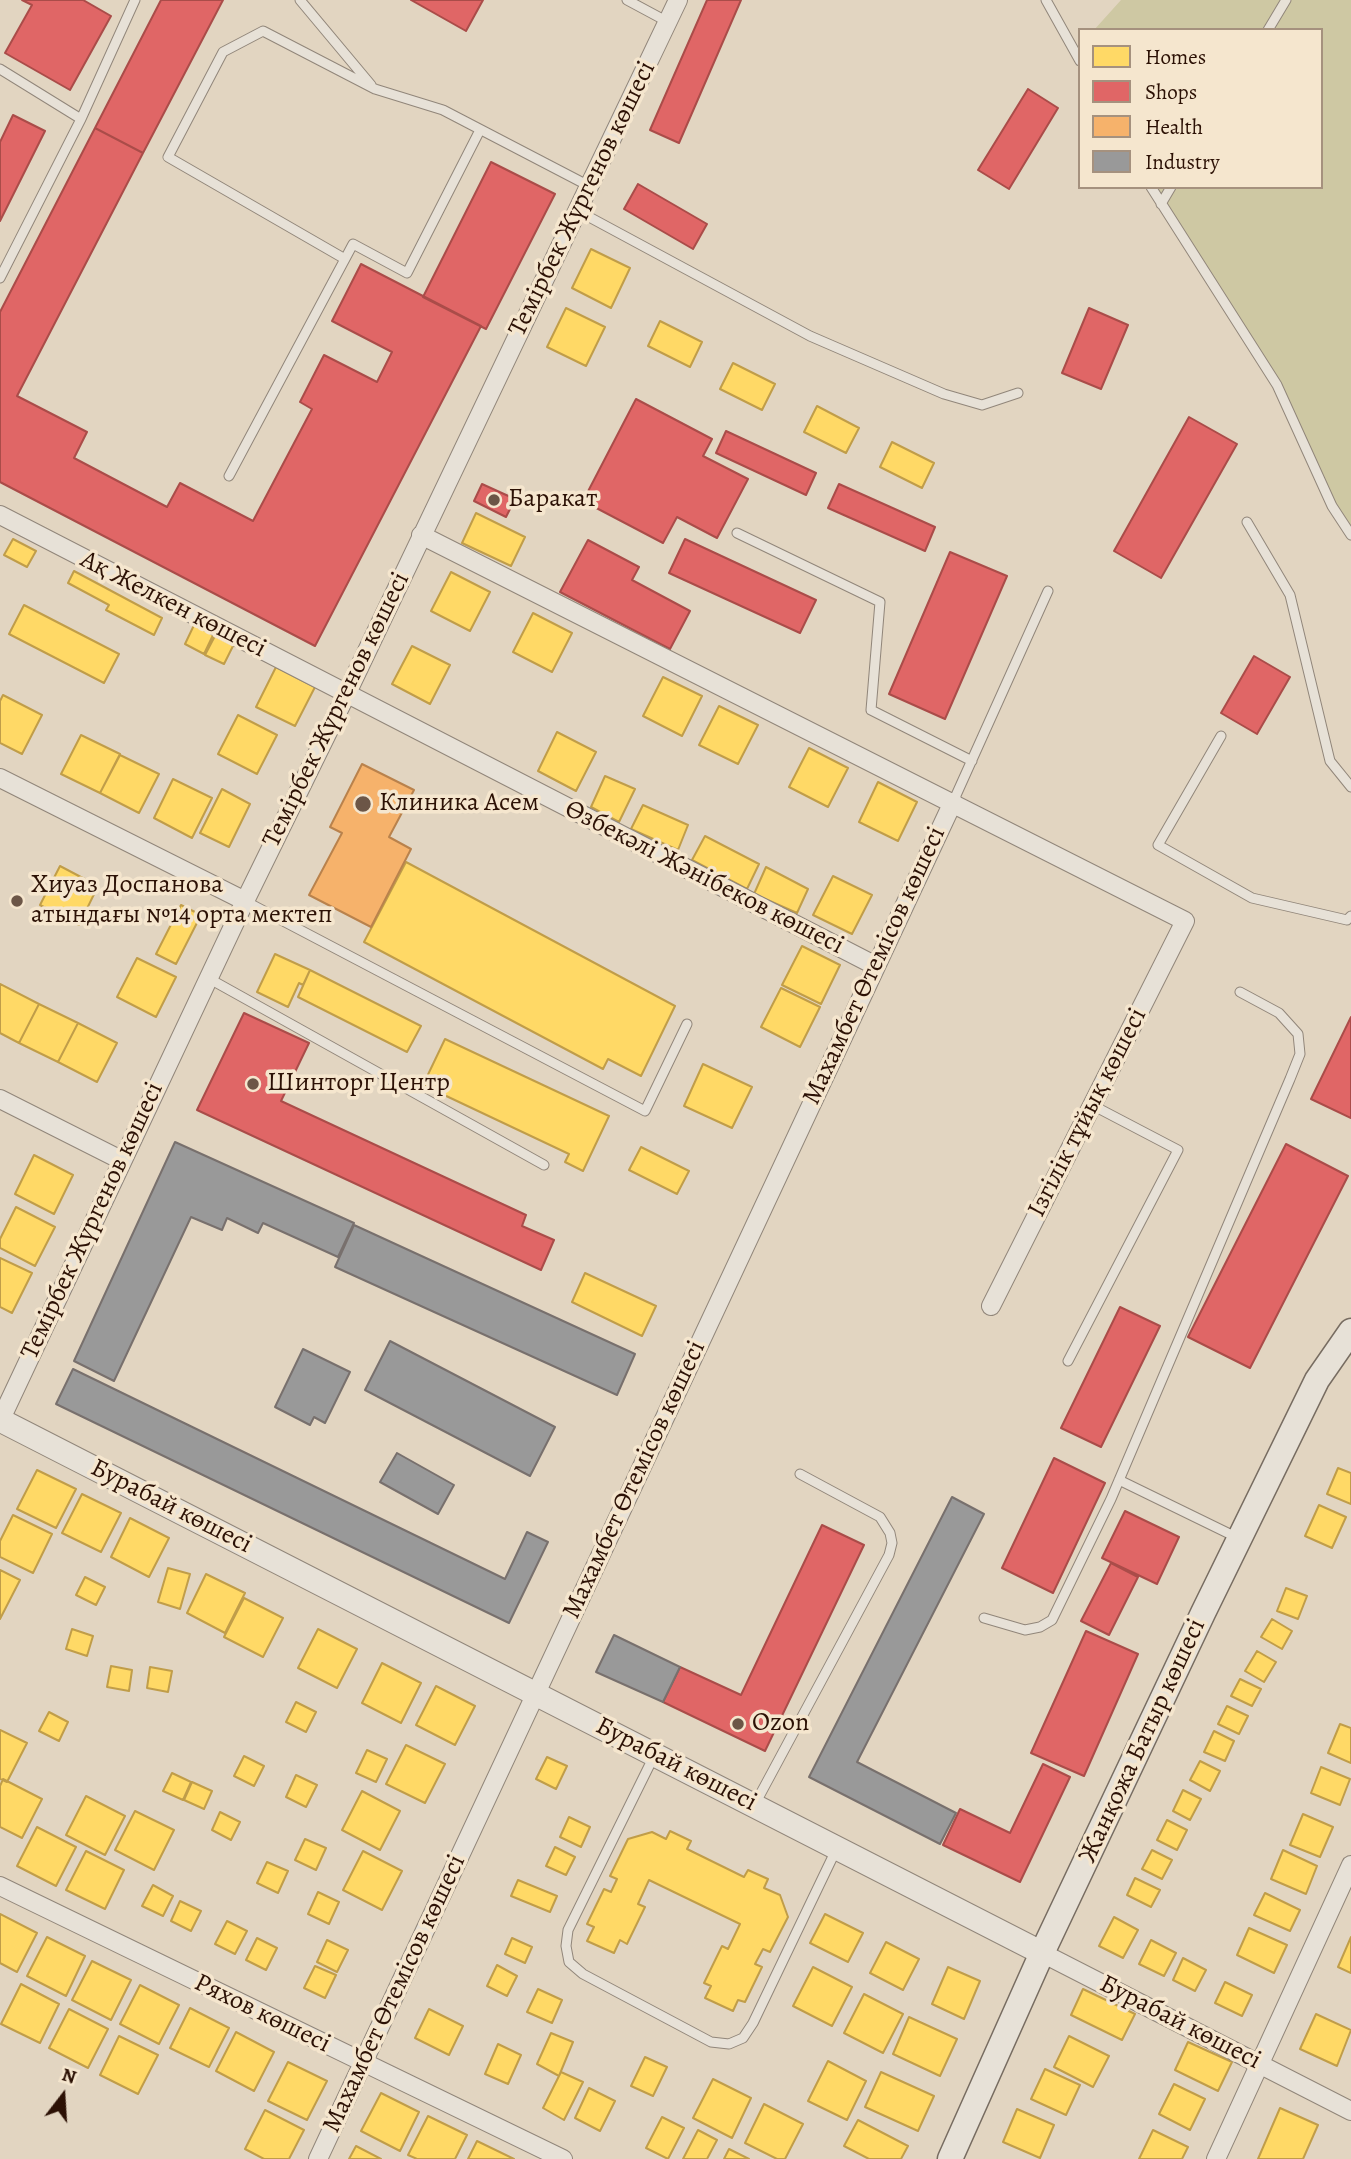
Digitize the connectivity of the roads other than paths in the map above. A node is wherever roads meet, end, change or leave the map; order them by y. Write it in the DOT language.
graph roads {
  1 [pos="135,0"];
  2 [pos="300,0"];
  3 [pos="627,0"];
  4 [pos="678,0"];
  5 [pos="1046,0"];
  6 [pos="1286,0"];
  7 [pos="668,22"];
  8 [pos="1269,28"];
  9 [pos="1078,57"];
  10 [pos="0,69"];
  11 [pos="375,89"];
  12 [pos="81,119"];
  13 [pos="480,130"];
  14 [pos="589,186"];
  15 [pos="1152,189"];
  16 [pos="1170,189"];
  17 [pos="1161,204"];
  18 [pos="578,211"];
  19 [pos="345,259"];
  20 [pos="0,278"];
  21 [pos="1018,393"];
  22 [pos="229,475"];
  23 [pos="0,516"];
  24 [pos="1247,522"];
  25 [pos="737,533"];
  26 [pos="421,535"];
  27 [pos="1351,535"];
  28 [pos="1048,591"];
  29 [pos="346,695"];
  30 [pos="1221,736"];
  31 [pos="971,761"];
  32 [pos="0,778"];
  33 [pos="1351,787"];
  34 [pos="953,802"];
  35 [pos="245,901"];
  36 [pos="1351,916"];
  37 [pos="1185,921"];
  38 [pos="874,965"];
  39 [pos="208,978"];
  40 [pos="1240,992"];
  41 [pos="687,1024"];
  42 [pos="0,1099"];
  43 [pos="1092,1105"];
  44 [pos="121,1160"];
  45 [pos="544,1165"];
  46 [pos="991,1306"];
  47 [pos="1351,1331"];
  48 [pos="1068,1361"];
  49 [pos="0,1420"];
  50 [pos="800,1474"];
  51 [pos="1119,1480"];
  52 [pos="1240,1539"];
  53 [pos="984,1618"];
  54 [pos="536,1694"];
  55 [pos="655,1754"];
  56 [pos="754,1805"];
  57 [pos="837,1847"];
  58 [pos="1351,1866"];
  59 [pos="0,1886"];
  60 [pos="1042,1953"];
  61 [pos="363,2063"];
  62 [pos="1259,2064"];
  63 [pos="1351,2111"];
  64 [pos="318,2159"];
  65 [pos="563,2159"];
  66 [pos="950,2159"];
  67 [pos="1216,2159"];
  1 -- 12 [label="lane"];
  2 -- 11 [label="lane"];
  3 -- 7 [label="lane"];
  4 -- 7 [label="street, Темірбек Жүргенов көшесі"];
  5 -- 9 [label="lane"];
  6 -- 8 [label="lane"];
  7 -- 14 [label="street, Темірбек Жүргенов көшесі"];
  10 -- 12 [label="lane"];
  11 -- 13 [label="lane"];
  11 -- 19 [label="lane"];
  12 -- 20 [label="lane"];
  13 -- 14 [label="lane"];
  13 -- 19 [label="lane"];
  14 -- 18 [label="street, Темірбек Жүргенов көшесі"];
  15 -- 17 [label="lane"];
  16 -- 17 [label="lane"];
  17 -- 27 [label="lane"];
  18 -- 21 [label="lane"];
  18 -- 26 [label="street, Темірбек Жүргенов көшесі"];
  19 -- 22 [label="lane"];
  23 -- 29 [label="street, Ақ Желкен көшесі"];
  24 -- 33 [label="lane"];
  25 -- 31 [label="lane"];
  26 -- 29 [label="street, Темірбек Жүргенов көшесі"];
  26 -- 34 [label="street, Махамбет Өтемісов көшесі"];
  28 -- 31 [label="lane"];
  29 -- 35 [label="street, Темірбек Жүргенов көшесі"];
  29 -- 38 [label="street, Өзбекәлі Жәнібеков көшесі"];
  30 -- 36 [label="lane"];
  31 -- 34 [label="lane"];
  32 -- 35 [label="street"];
  34 -- 37 [label="street, Махамбет Өтемісов көшесі"];
  34 -- 38 [label="street, Махамбет Өтемісов көшесі"];
  35 -- 39 [label="street, Темірбек Жүргенов көшесі"];
  35 -- 41 [label="lane"];
  37 -- 43 [label="street, Ізгілік тұйық көшесі"];
  38 -- 54 [label="street, Махамбет Өтемісов көшесі"];
  39 -- 44 [label="street, Темірбек Жүргенов көшесі"];
  39 -- 45 [label="lane"];
  40 -- 51 [label="lane"];
  42 -- 44 [label="street"];
  43 -- 46 [label="street, Ізгілік тұйық көшесі"];
  43 -- 48 [label="lane"];
  44 -- 49 [label="street, Темірбек Жүргенов көшесі"];
  47 -- 52 [label="main road, Жанқожа Батыр көшесі"];
  49 -- 54 [label="street, Бурабай көшесі"];
  50 -- 56 [label="lane"];
  51 -- 52 [label="lane"];
  51 -- 53 [label="lane"];
  52 -- 60 [label="main road, Жанқожа Батыр көшесі"];
  54 -- 55 [label="street, Бурабай көшесі"];
  54 -- 61 [label="street, Махамбет Өтемісов көшесі"];
  55 -- 56 [label="street, Бурабай көшесі"];
  55 -- 57 [label="lane"];
  56 -- 57 [label="street, Бурабай көшесі"];
  57 -- 60 [label="street, Бурабай көшесі"];
  58 -- 62 [label="street"];
  59 -- 61 [label="street, Ряхов көшесі"];
  60 -- 62 [label="street, Бурабай көшесі"];
  60 -- 66 [label="main road, Жанқожа Батыр көшесі"];
  61 -- 64 [label="street, Махамбет Өтемісов көшесі"];
  61 -- 65 [label="street, Ряхов көшесі"];
  62 -- 63 [label="street, Бурабай көшесі"];
  62 -- 67 [label="street"];
}
